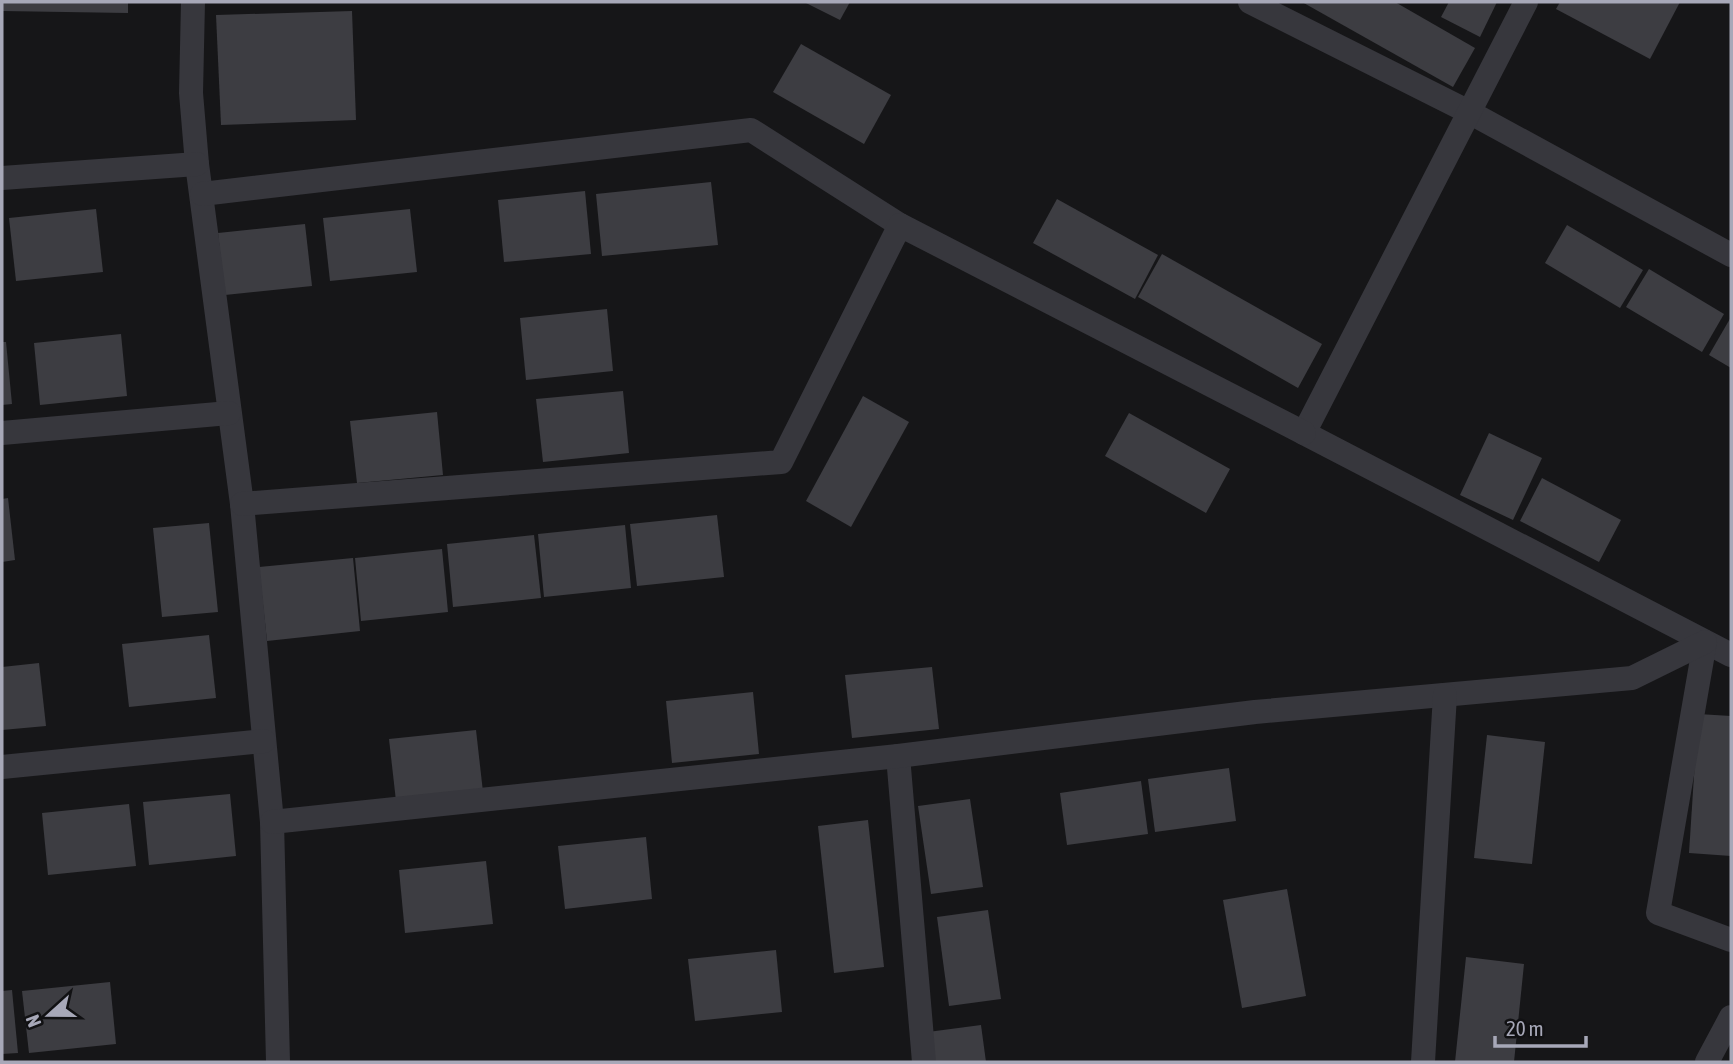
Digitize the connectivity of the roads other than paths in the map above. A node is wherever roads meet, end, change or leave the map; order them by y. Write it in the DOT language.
graph roads {
  1 [pos="193,2"];
  2 [pos="1250,2"];
  3 [pos="1526,2"];
  4 [pos="1469,111"];
  5 [pos="197,164"];
  6 [pos="2,178"];
  7 [pos="202,194"];
  8 [pos="900,225"];
  9 [pos="1731,255"];
  10 [pos="229,413"];
  11 [pos="2,433"];
  12 [pos="1304,433"];
  13 [pos="242,505"];
  14 [pos="1705,642"];
  15 [pos="1731,655"];
  16 [pos="1445,695"];
  17 [pos="264,741"];
  18 [pos="898,757"];
  19 [pos="2,767"];
  20 [pos="272,822"];
  21 [pos="1731,940"];
  22 [pos="1731,1017"];
  23 [pos="278,1062"];
  24 [pos="924,1062"];
  25 [pos="1423,1062"];
  26 [pos="1707,1062"];
  1 -- 5 [label="street"];
  2 -- 4 [label="street"];
  3 -- 4 [label="street"];
  4 -- 9 [label="street"];
  4 -- 12 [label="street"];
  5 -- 6 [label="street"];
  5 -- 7 [label="street"];
  7 -- 8 [label="street"];
  7 -- 10 [label="street"];
  8 -- 12 [label="street"];
  8 -- 13 [label="street"];
  10 -- 11 [label="street"];
  10 -- 13 [label="street"];
  12 -- 14 [label="street"];
  13 -- 17 [label="street"];
  14 -- 15 [label="street"];
  14 -- 16 [label="street"];
  14 -- 21 [label="street"];
  16 -- 18 [label="street"];
  16 -- 25 [label="street"];
  17 -- 19 [label="street"];
  17 -- 20 [label="street"];
  18 -- 20 [label="street"];
  18 -- 24 [label="street"];
  20 -- 23 [label="street"];
  22 -- 26 [label="street"];
}
